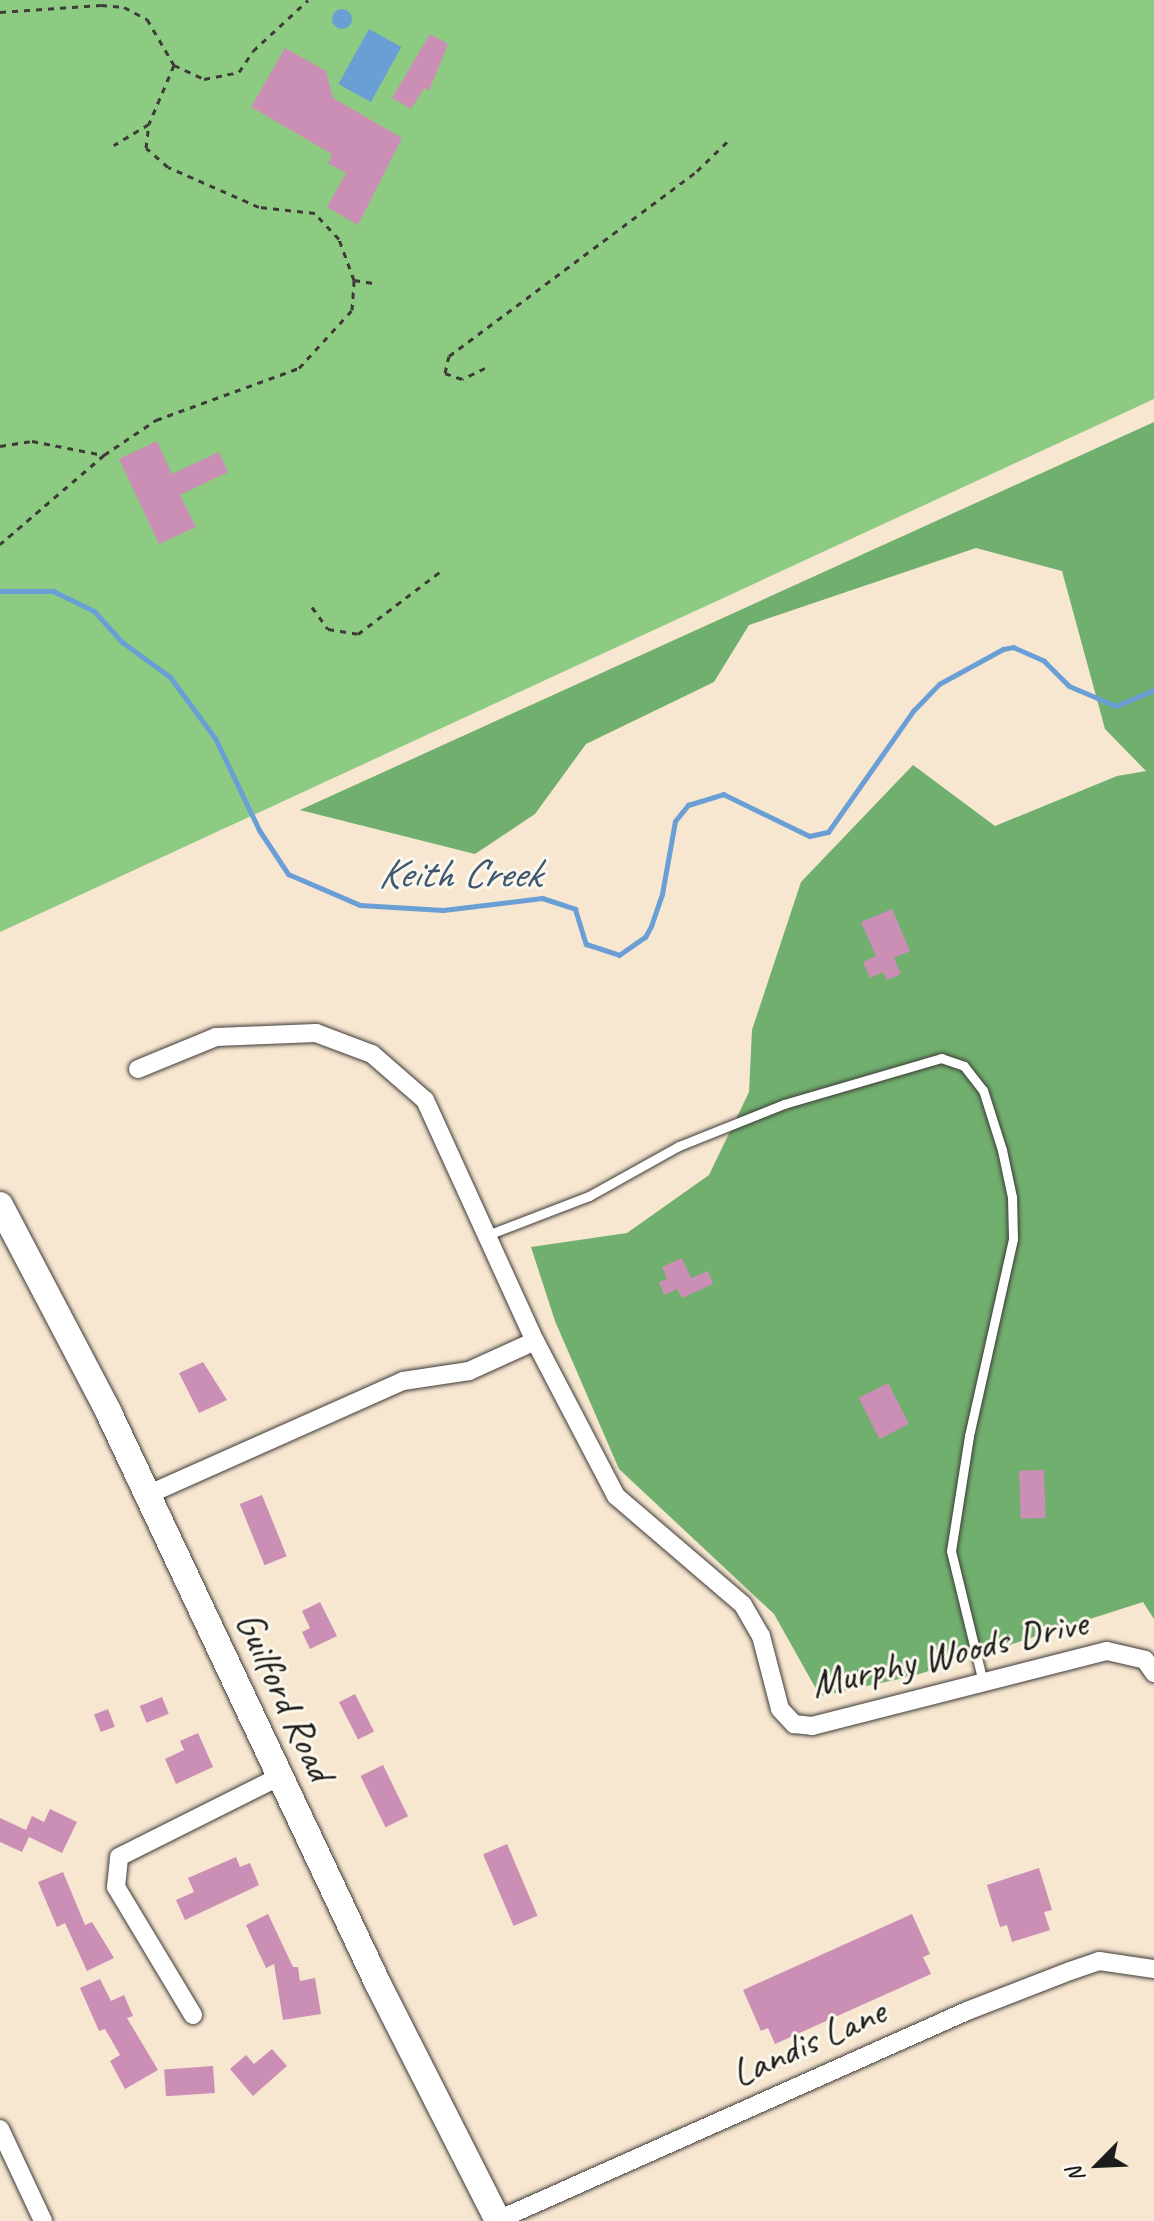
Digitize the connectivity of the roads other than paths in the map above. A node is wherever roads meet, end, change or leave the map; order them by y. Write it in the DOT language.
graph roads {
  1 [pos="138,1069"];
  2 [pos="0,1205"];
  3 [pos="490,1234"];
  4 [pos="535,1341"];
  5 [pos="147,1495"];
  6 [pos="1154,1673"];
  7 [pos="983,1682"];
  8 [pos="279,1777"];
  9 [pos="1154,1969"];
  10 [pos="193,2015"];
  11 [pos="0,2129"];
  12 [pos="498,2220"];
  13 [pos="43,2221"];
  1 -- 3 [label="street, Murphy Woods Drive"];
  2 -- 5 [label="street, Guilford Road"];
  3 -- 4 [label="street, Murphy Woods Drive"];
  3 -- 7 [label="lane"];
  4 -- 5 [label="street"];
  4 -- 7 [label="street, Murphy Woods Drive"];
  5 -- 8 [label="street, Guilford Road"];
  6 -- 7 [label="street, Murphy Woods Drive"];
  8 -- 10 [label="street"];
  8 -- 12 [label="street, Guilford Road"];
  9 -- 12 [label="street, Landis Lane"];
  11 -- 13 [label="street"];
}
